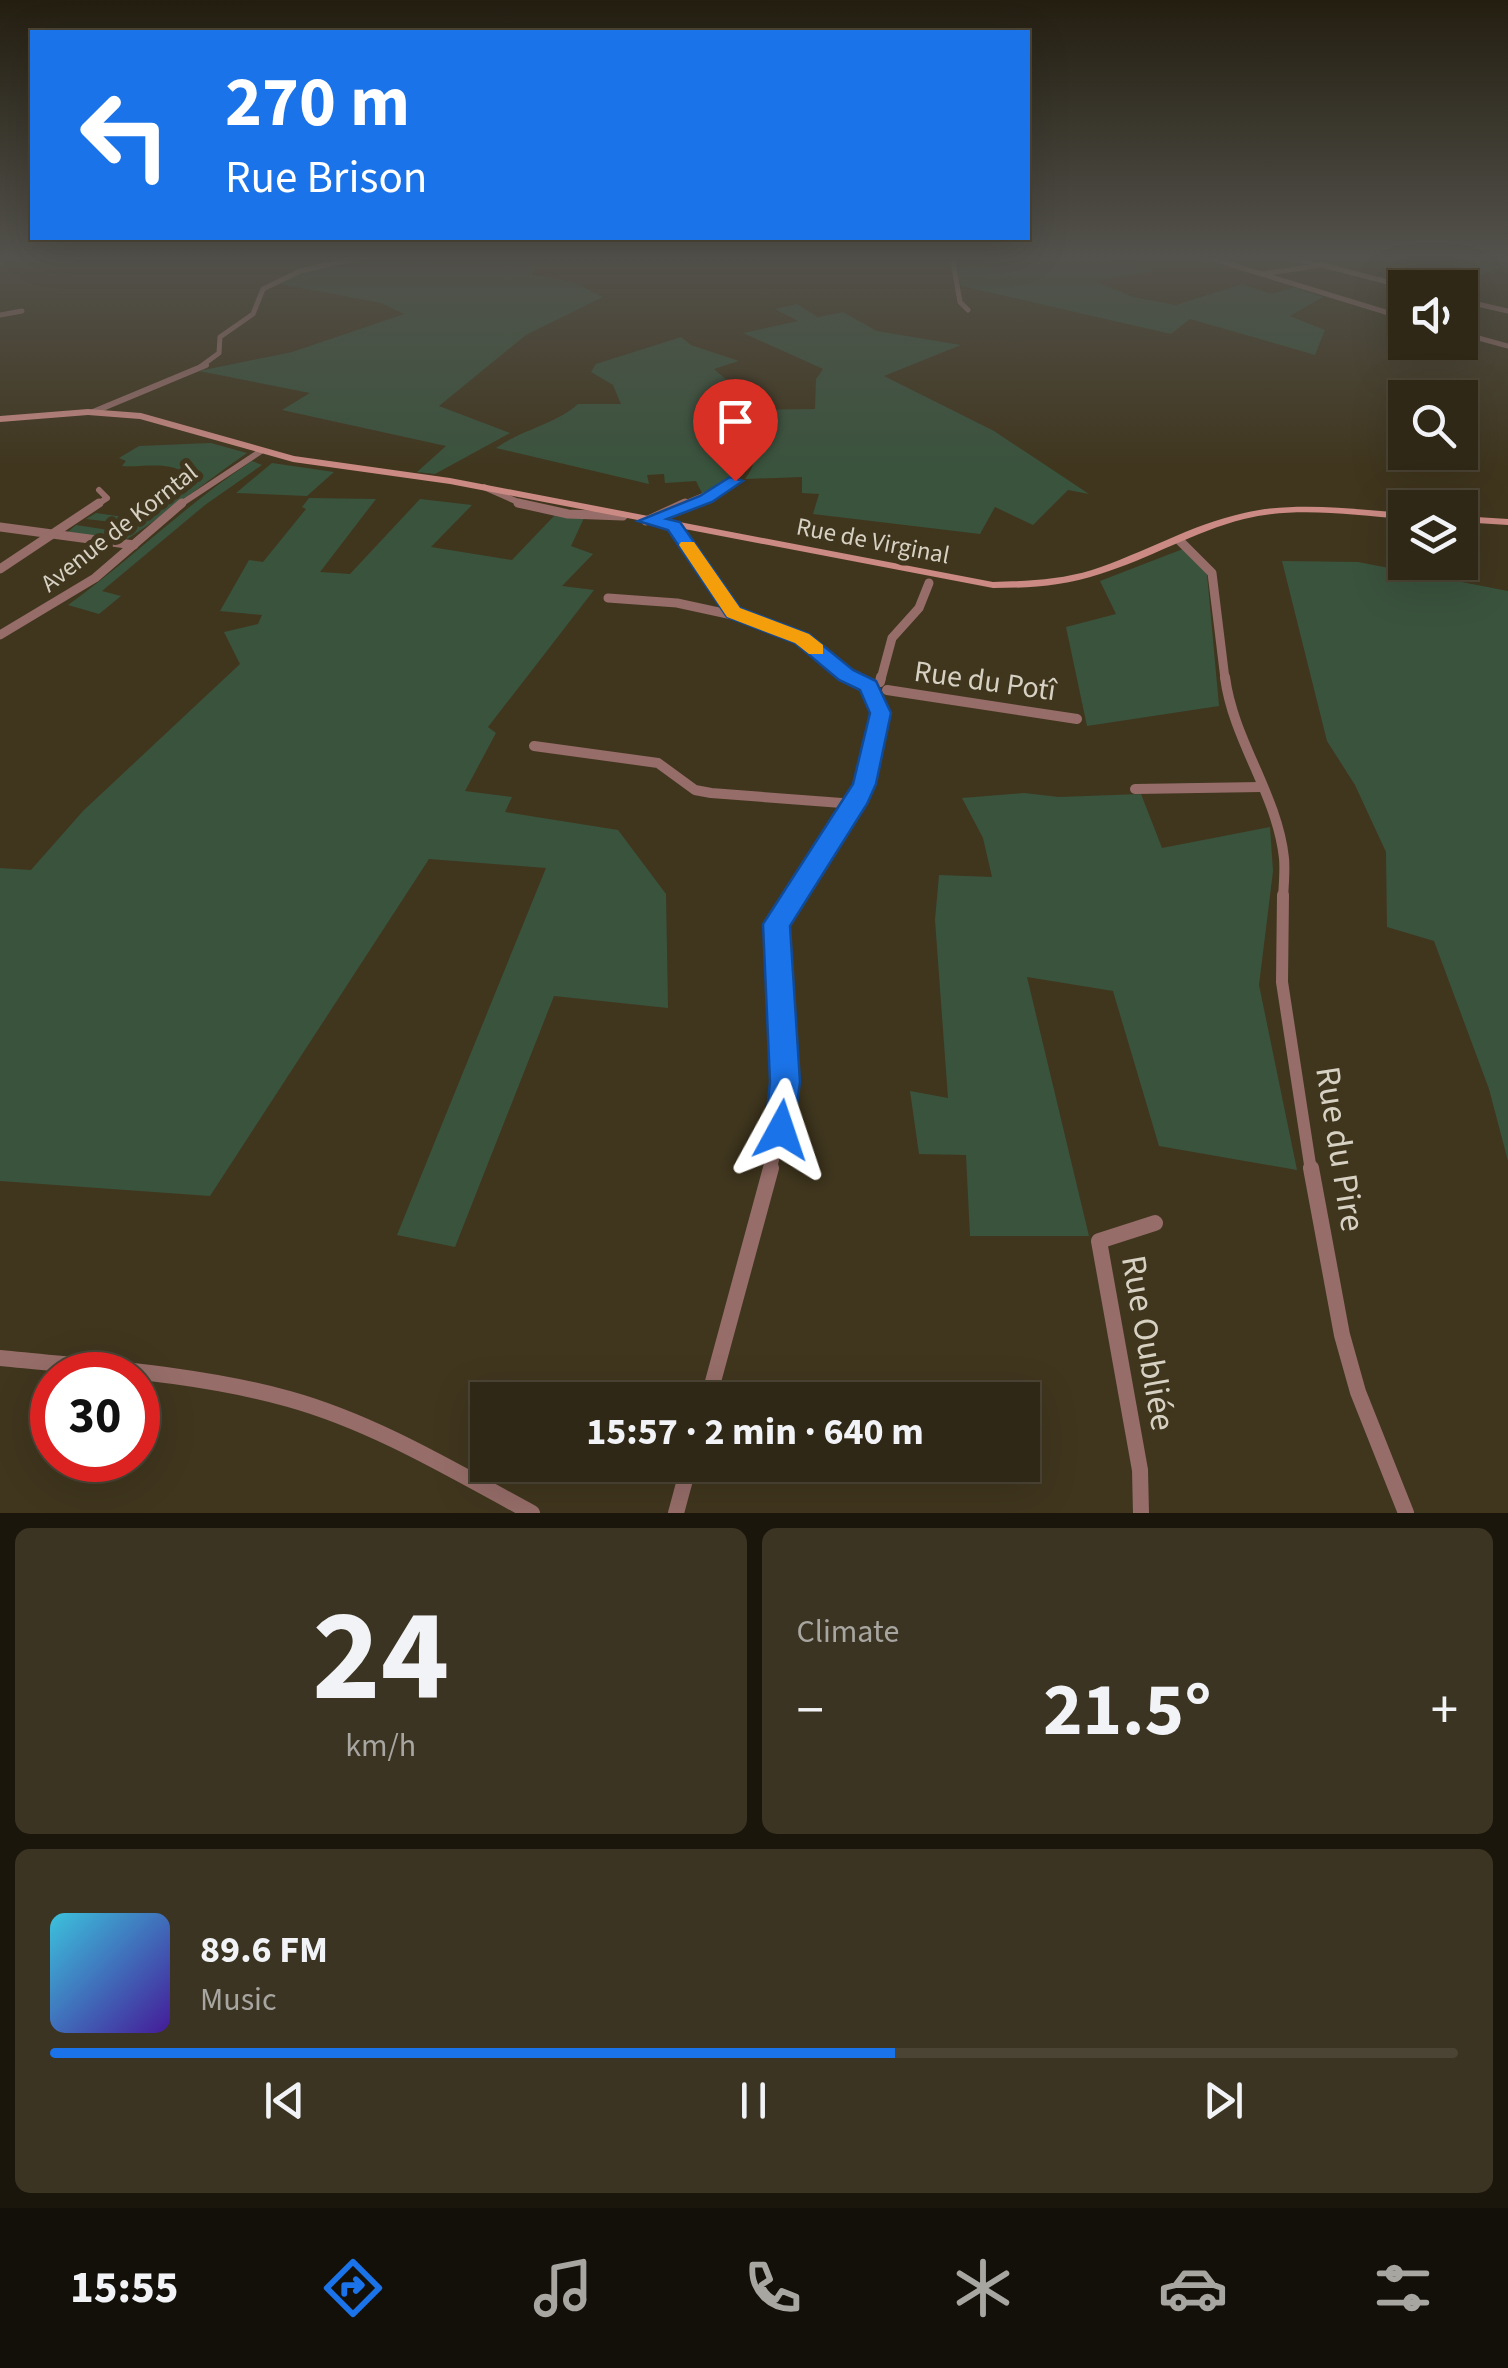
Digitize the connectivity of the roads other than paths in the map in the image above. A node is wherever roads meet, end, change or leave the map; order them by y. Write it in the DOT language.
graph roads {
  1 [pos="236,327"];
  2 [pos="1478,338"];
  3 [pos="1508,346"];
  4 [pos="746,392"];
  5 [pos="93,412"];
  6 [pos="0,419"];
  7 [pos="261,451"];
  8 [pos="99,490"];
  9 [pos="1388,516"];
  10 [pos="1478,520"];
  11 [pos="646,521"];
  12 [pos="1508,522"];
  13 [pos="674,526"];
  14 [pos="0,527"];
  15 [pos="58,532"];
  16 [pos="1180,541"];
  17 [pos="134,545"];
  18 [pos="0,569"];
  19 [pos="929,583"];
  20 [pos="608,598"];
  21 [pos="738,616"];
  22 [pos="0,635"];
  23 [pos="883,686"];
  24 [pos="873,694"];
  25 [pos="1077,719"];
  26 [pos="534,746"];
  27 [pos="1261,787"];
  28 [pos="1134,789"];
  29 [pos="855,804"];
  30 [pos="1154,1223"];
  31 [pos="0,1358"];
  32 [pos="713,1382"];
  33 [pos="684,1482"];
  34 [pos="532,1513"];
  35 [pos="676,1513"];
  36 [pos="1140,1513"];
  37 [pos="1406,1513"];
  1 -- 5 [label="street"];
  2 -- 3 [label="street"];
  4 -- 11 [label="street"];
  5 -- 6 [label="street, Rue de Virginal"];
  5 -- 7 [label="street, Rue de Virginal"];
  7 -- 11 [label="street, Rue de Virginal"];
  7 -- 17 [label="street, Avenue de Korntal"];
  8 -- 15 [label="street"];
  9 -- 16 [label="street, Rue de Virginal"];
  10 -- 12 [label="street"];
  11 -- 13 [label="street, Rue de Virginal"];
  13 -- 16 [label="street, Rue de Virginal"];
  13 -- 21 [label="street"];
  14 -- 15 [label="street"];
  15 -- 17 [label="street"];
  15 -- 18 [label="street"];
  16 -- 27 [label="street, Rue du Pire"];
  17 -- 22 [label="street, Avenue de Korntal"];
  19 -- 23 [label="street"];
  20 -- 21 [label="street"];
  21 -- 24 [label="street"];
  23 -- 24 [label="street, Rue du Potî"];
  23 -- 25 [label="street, Rue du Potî"];
  24 -- 29 [label="street"];
  26 -- 29 [label="street"];
  27 -- 28 [label="street"];
  27 -- 37 [label="street, Rue du Pire"];
  29 -- 32 [label="street"];
  30 -- 36 [label="street, Rue Oubliée"];
  31 -- 34 [label="street"];
  33 -- 35 [label="street"];
}
